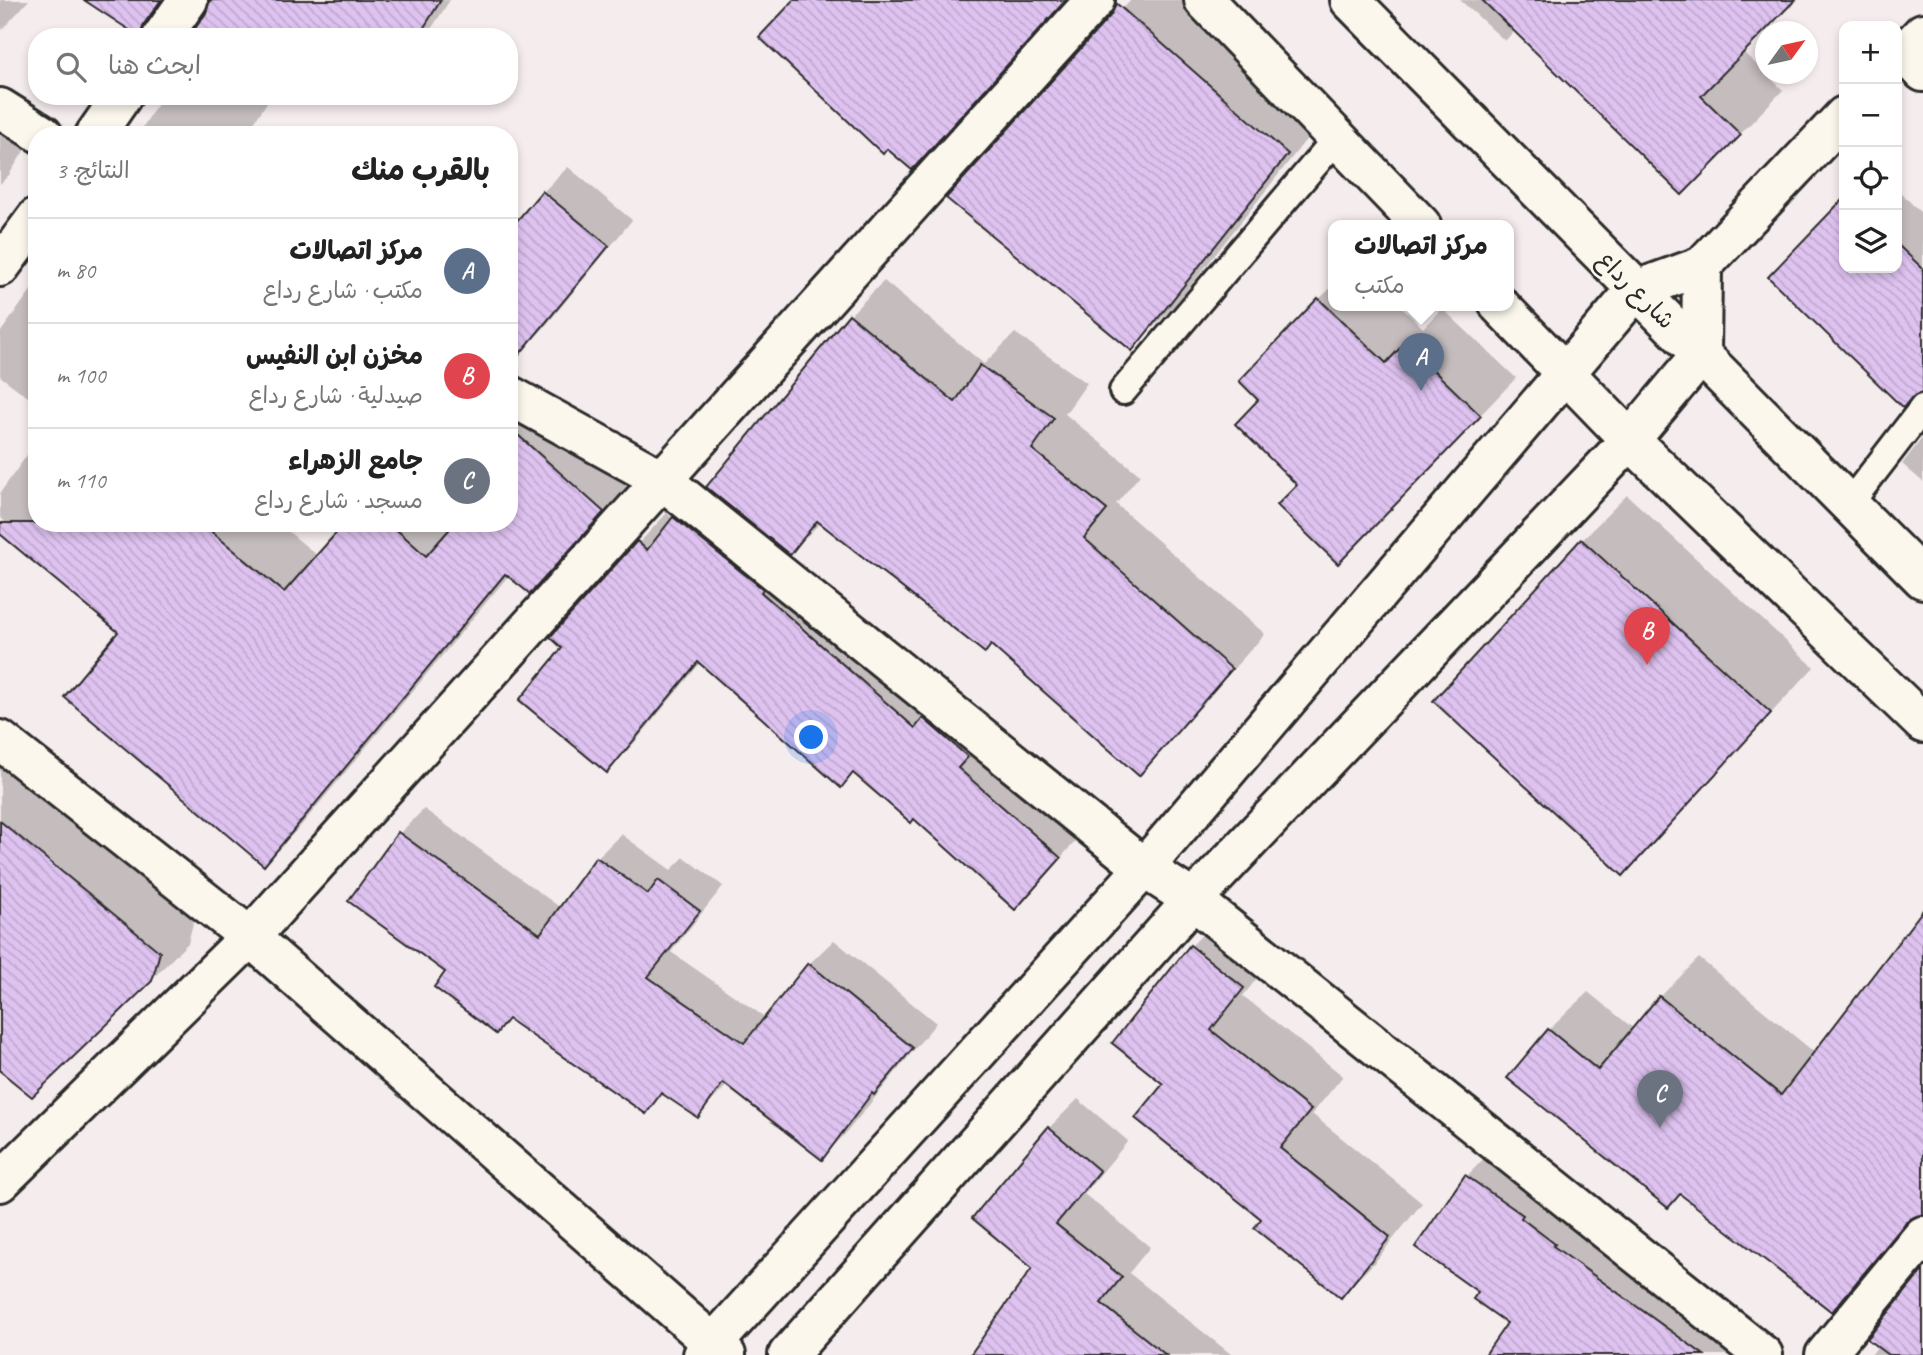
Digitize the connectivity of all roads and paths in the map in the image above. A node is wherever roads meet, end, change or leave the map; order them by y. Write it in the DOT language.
graph roads {
  1 [pos="188,0"];
  2 [pos="1095,0"];
  3 [pos="1204,0"];
  4 [pos="1350,0"];
  5 [pos="169,28"];
  6 [pos="116,105"];
  7 [pos="0,108"];
  8 [pos="1839,121"];
  9 [pos="29,126"];
  10 [pos="101,126"];
  11 [pos="1337,138"];
  12 [pos="1416,220"];
  13 [pos="28,229"];
  14 [pos="0,267"];
  15 [pos="1702,267"];
  16 [pos="1636,290"];
  17 [pos="1505,311"];
  18 [pos="1701,355"];
  19 [pos="1566,374"];
  20 [pos="1123,391"];
  21 [pos="518,400"];
  22 [pos="1923,408"];
  23 [pos="1630,439"];
  24 [pos="661,479"];
  25 [pos="1849,504"];
  26 [pos="1923,579"];
  27 [pos="1923,723"];
  28 [pos="0,740"];
  29 [pos="1144,868"];
  30 [pos="1193,900"];
  31 [pos="250,937"];
  32 [pos="0,1182"];
  33 [pos="1923,1237"];
  34 [pos="714,1351"];
  35 [pos="788,1355"];
  36 [pos="1763,1355"];
  37 [pos="1825,1355"];
  1 -- 5 [label="street"];
  2 -- 24 [label="street"];
  3 -- 11 [label="street"];
  4 -- 16 [label="street, شارع رداع"];
  6 -- 10 [label="street"];
  7 -- 9 [label="street"];
  8 -- 15 [label="street"];
  11 -- 12 [label="street"];
  11 -- 20 [label="lane"];
  13 -- 14 [label="street"];
  15 -- 16 [label="street"];
  15 -- 18 [label="street"];
  16 -- 18 [label="street, شارع رداع"];
  16 -- 19 [label="street"];
  17 -- 19 [label="street"];
  18 -- 23 [label="street"];
  18 -- 25 [label="street, شارع رداع"];
  19 -- 23 [label="street"];
  19 -- 29 [label="street"];
  21 -- 24 [label="street"];
  22 -- 25 [label="lane"];
  23 -- 27 [label="street"];
  23 -- 30 [label="street"];
  24 -- 29 [label="street"];
  24 -- 31 [label="street"];
  25 -- 26 [label="street, شارع رداع"];
  28 -- 31 [label="street"];
  29 -- 30 [label="street"];
  29 -- 34 [label="street"];
  30 -- 35 [label="street"];
  30 -- 36 [label="street"];
  31 -- 32 [label="street"];
  31 -- 34 [label="street"];
  33 -- 37 [label="street"];
}
